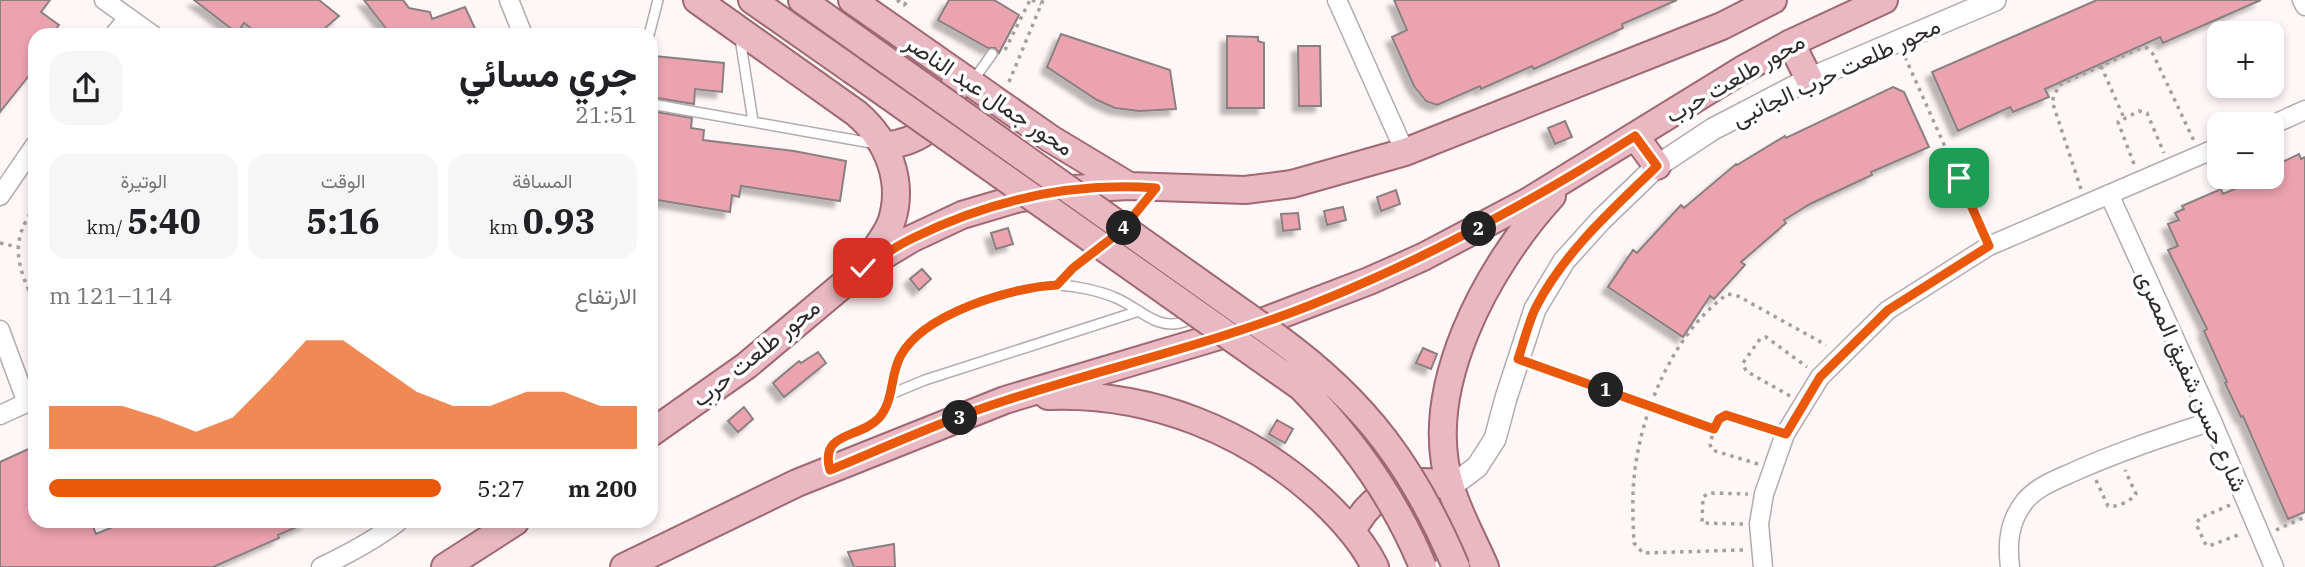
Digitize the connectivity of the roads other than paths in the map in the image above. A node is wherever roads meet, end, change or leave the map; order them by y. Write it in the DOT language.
graph roads {
  1 [pos="104,0"];
  2 [pos="509,0"];
  3 [pos="658,0"];
  4 [pos="697,0"];
  5 [pos="752,0"];
  6 [pos="802,0"];
  7 [pos="852,0"];
  8 [pos="1337,0"];
  9 [pos="1773,0"];
  10 [pos="1884,0"];
  11 [pos="1995,0"];
  12 [pos="2302,0"];
  13 [pos="2305,6"];
  14 [pos="128,18"];
  15 [pos="120,28"];
  16 [pos="143,28"];
  17 [pos="520,28"];
  18 [pos="651,28"];
  19 [pos="738,29"];
  20 [pos="1791,43"];
  21 [pos="992,54"];
  22 [pos="963,78"];
  23 [pos="1809,79"];
  24 [pos="658,105"];
  25 [pos="2305,110"];
  26 [pos="2284,120"];
  27 [pos="753,121"];
  28 [pos="1635,136"];
  29 [pos="884,146"];
  30 [pos="1405,152"];
  31 [pos="2207,152"];
  32 [pos="28,155"];
  33 [pos="1657,166"];
  34 [pos="1580,171"];
  35 [pos="1129,186"];
  36 [pos="1156,188"];
  37 [pos="2109,194"];
  38 [pos="0,196"];
  39 [pos="863,268"];
  40 [pos="1057,285"];
  41 [pos="1139,311"];
  42 [pos="1184,322"];
  43 [pos="0,330"];
  44 [pos="28,394"];
  45 [pos="891,394"];
  46 [pos="1004,400"];
  47 [pos="28,402"];
  48 [pos="0,415"];
  49 [pos="2212,421"];
  50 [pos="658,428"];
  51 [pos="830,470"];
  52 [pos="1450,487"];
  53 [pos="390,528"];
  54 [pos="509,528"];
  55 [pos="1352,533"];
  56 [pos="481,557"];
  57 [pos="1761,558"];
  58 [pos="321,567"];
  59 [pos="445,567"];
  60 [pos="624,567"];
  61 [pos="1375,567"];
  62 [pos="1423,567"];
  63 [pos="1456,567"];
  64 [pos="1485,567"];
  65 [pos="2010,567"];
  66 [pos="2274,567"];
  1 -- 14 [label="street"];
  2 -- 17 [label="street"];
  3 -- 18 [label="lane"];
  4 -- 19 [label="main road"];
  5 -- 62 [label="main road, bridge"];
  6 -- 63 [label="main road, bridge"];
  7 -- 22 [label="main road, محور جمال عبد الناصر"];
  8 -- 30 [label="street"];
  9 -- 30 [label="main road, محور طلعت حرب"];
  10 -- 20 [label="main road, محور طلعت حرب"];
  11 -- 23 [label="street, محور طلعت حرب الجانبى"];
  12 -- 13 [label="street"];
  14 -- 15 [label="street"];
  14 -- 16 [label="street"];
  19 -- 27 [label="lane"];
  19 -- 29 [label="main road"];
  20 -- 23 [label="main road"];
  20 -- 28 [label="main road, محور طلعت حرب"];
  21 -- 22 [label="lane"];
  22 -- 29 [label="main road"];
  22 -- 35 [label="main road, محور جمال عبد الناصر"];
  23 -- 33 [label="street, محور طلعت حرب الجانبى"];
  24 -- 27 [label="lane"];
  25 -- 26 [label="street"];
  27 -- 29 [label="lane"];
  28 -- 33 [label="main road"];
  28 -- 34 [label="main road, محور طلعت حرب"];
  29 -- 39 [label="main road"];
  30 -- 36 [label="main road, محور طلعت حرب"];
  31 -- 37 [label="street"];
  32 -- 38 [label="street"];
  33 -- 52 [label="street, محور طلعت حرب الجانبى"];
  34 -- 46 [label="main road, محور طلعت حرب"];
  34 -- 52 [label="main road"];
  35 -- 36 [label="main road, محور طلعت حرب"];
  35 -- 39 [label="main road, محور طلعت حرب"];
  36 -- 40 [label="lane"];
  37 -- 49 [label="street, شارع حسن شفيق المصرى"];
  37 -- 57 [label="street"];
  39 -- 50 [label="main road, محور طلعت حرب"];
  40 -- 41 [label="lane"];
  40 -- 45 [label="lane"];
  41 -- 42 [label="lane"];
  41 -- 45 [label="lane"];
  43 -- 44 [label="street"];
  45 -- 51 [label="lane"];
  46 -- 51 [label="main road, محور طلعت حرب"];
  46 -- 55 [label="main road"];
  47 -- 48 [label="street"];
  49 -- 65 [label="street"];
  49 -- 66 [label="street, شارع حسن شفيق المصرى"];
  51 -- 60 [label="main road, محور طلعت حرب"];
  52 -- 55 [label="main road"];
  52 -- 64 [label="main road"];
  53 -- 58 [label="street"];
  54 -- 56 [label="main road"];
  55 -- 61 [label="main road"];
  56 -- 59 [label="main road"];
}
